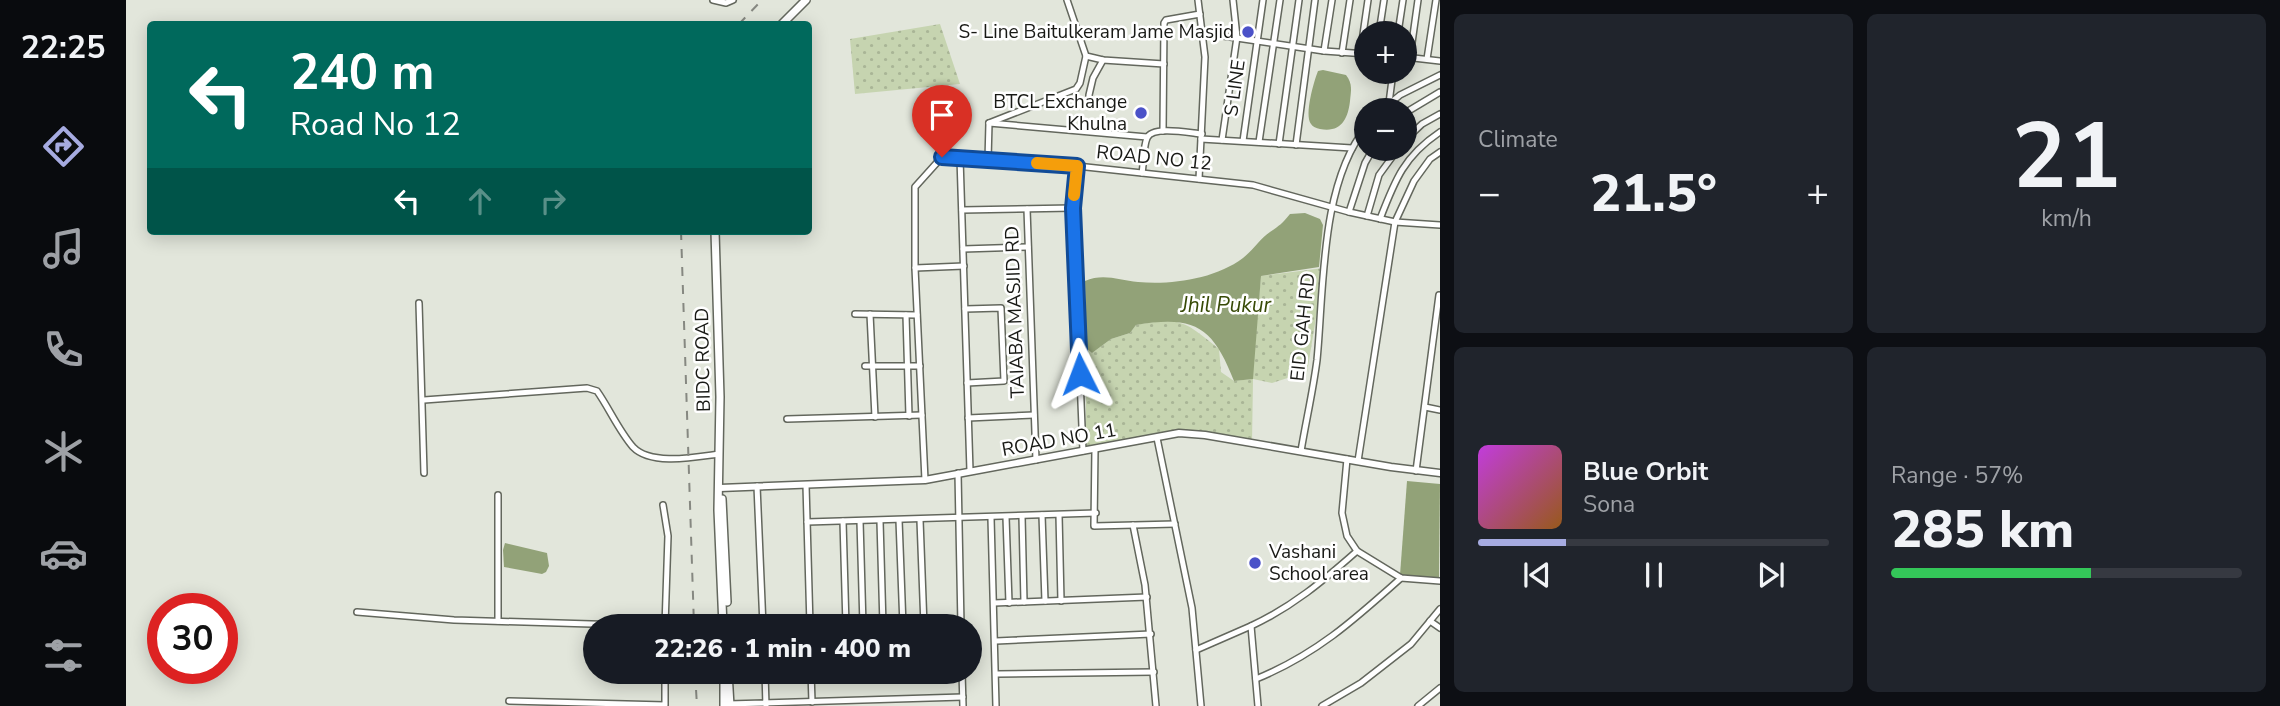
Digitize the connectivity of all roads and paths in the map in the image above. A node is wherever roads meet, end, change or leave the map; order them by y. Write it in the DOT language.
graph roads {
  1 [pos="713,0"];
  2 [pos="733,0"];
  3 [pos="806,0"];
  4 [pos="1067,0"];
  5 [pos="1198,0"];
  6 [pos="1233,0"];
  7 [pos="1264,0"];
  8 [pos="1280,0"];
  9 [pos="1299,0"];
  10 [pos="1315,0"];
  11 [pos="1332,0"];
  12 [pos="1349,0"];
  13 [pos="1368,0"];
  14 [pos="1384,0"];
  15 [pos="1403,0"];
  16 [pos="1418,0"];
  17 [pos="1436,0"];
  18 [pos="1200,14"];
  19 [pos="785,21"];
  20 [pos="1366,21"];
  21 [pos="1381,21"];
  22 [pos="1400,21"];
  23 [pos="1414,21"];
  24 [pos="1203,33"];
  25 [pos="1237,37"];
  26 [pos="1258,40"];
  27 [pos="1274,43"];
  28 [pos="1293,46"];
  29 [pos="1308,48"];
  30 [pos="1324,51"];
  31 [pos="1342,53"];
  32 [pos="1354,54"];
  33 [pos="1086,56"];
  34 [pos="1417,58"];
  35 [pos="1427,59"];
  36 [pos="1102,60"];
  37 [pos="1440,61"];
  38 [pos="1164,64"];
  39 [pos="1440,75"];
  40 [pos="1440,92"];
  41 [pos="1089,95"];
  42 [pos="1397,98"];
  43 [pos="1417,106"];
  44 [pos="1440,114"];
  45 [pos="989,122"];
  46 [pos="1417,128"];
  47 [pos="1163,131"];
  48 [pos="1440,132"];
  49 [pos="1201,136"];
  50 [pos="1147,137"];
  51 [pos="1222,140"];
  52 [pos="1243,141"];
  53 [pos="1259,142"];
  54 [pos="1279,144"];
  55 [pos="1296,145"];
  56 [pos="1354,145"];
  57 [pos="1352,148"];
  58 [pos="1440,152"];
  59 [pos="960,158"];
  60 [pos="988,160"];
  61 [pos="1367,161"];
  62 [pos="1389,161"];
  63 [pos="1077,166"];
  64 [pos="1142,173"];
  65 [pos="1199,179"];
  66 [pos="1331,207"];
  67 [pos="1073,208"];
  68 [pos="1027,209"];
  69 [pos="962,210"];
  70 [pos="1349,212"];
  71 [pos="1367,216"];
  72 [pos="1380,219"];
  73 [pos="1395,222"];
  74 [pos="1440,225"];
  75 [pos="715,235"];
  76 [pos="1028,247"];
  77 [pos="963,249"];
  78 [pos="964,266"];
  79 [pos="915,268"];
  80 [pos="1440,294"];
  81 [pos="419,303"];
  82 [pos="965,309"];
  83 [pos="855,314"];
  84 [pos="870,314"];
  85 [pos="906,315"];
  86 [pos="918,315"];
  87 [pos="868,366"];
  88 [pos="908,366"];
  89 [pos="920,366"];
  90 [pos="967,383"];
  91 [pos="424,400"];
  92 [pos="1425,407"];
  93 [pos="1440,410"];
  94 [pos="922,415"];
  95 [pos="1034,415"];
  96 [pos="909,416"];
  97 [pos="875,417"];
  98 [pos="968,418"];
  99 [pos="787,419"];
  100 [pos="1157,438"];
  101 [pos="1095,449"];
  102 [pos="1083,451"];
  103 [pos="1301,451"];
  104 [pos="719,454"];
  105 [pos="1347,459"];
  106 [pos="1036,460"];
  107 [pos="1358,461"];
  108 [pos="970,471"];
  109 [pos="1416,471"];
  110 [pos="958,473"];
  111 [pos="424,474"];
  112 [pos="1440,474"];
  113 [pos="926,480"];
  114 [pos="806,485"];
  115 [pos="757,486"];
  116 [pos="720,488"];
  117 [pos="498,495"];
  118 [pos="663,505"];
  119 [pos="1096,513"];
  120 [pos="1042,515"];
  121 [pos="1059,515"];
  122 [pos="1022,516"];
  123 [pos="1006,517"];
  124 [pos="991,518"];
  125 [pos="960,519"];
  126 [pos="899,520"];
  127 [pos="920,520"];
  128 [pos="860,521"];
  129 [pos="880,521"];
  130 [pos="807,522"];
  131 [pos="843,522"];
  132 [pos="1175,524"];
  133 [pos="1133,525"];
  134 [pos="1357,551"];
  135 [pos="1401,578"];
  136 [pos="1440,580"];
  137 [pos="1147,597"];
  138 [pos="1045,601"];
  139 [pos="1061,601"];
  140 [pos="1024,602"];
  141 [pos="994,603"];
  142 [pos="1009,603"];
  143 [pos="1440,609"];
  144 [pos="357,612"];
  145 [pos="665,614"];
  146 [pos="725,614"];
  147 [pos="762,614"];
  148 [pos="810,614"];
  149 [pos="846,614"];
  150 [pos="863,614"];
  151 [pos="883,614"];
  152 [pos="903,614"];
  153 [pos="924,614"];
  154 [pos="961,614"];
  155 [pos="498,621"];
  156 [pos="1430,621"];
  157 [pos="583,624"];
  158 [pos="1251,626"];
  159 [pos="1440,628"];
  160 [pos="1151,634"];
  161 [pos="996,640"];
  162 [pos="1196,650"];
  163 [pos="1154,672"];
  164 [pos="996,674"];
  165 [pos="1256,679"];
  166 [pos="665,684"];
  167 [pos="726,684"];
  168 [pos="765,684"];
  169 [pos="811,684"];
  170 [pos="962,684"];
  171 [pos="1440,688"];
  172 [pos="963,697"];
  173 [pos="924,698"];
  174 [pos="944,698"];
  175 [pos="509,701"];
  176 [pos="812,702"];
  177 [pos="867,703"];
  178 [pos="887,703"];
  179 [pos="905,703"];
  180 [pos="849,704"];
  181 [pos="727,705"];
  182 [pos="766,705"];
  183 [pos="925,706"];
  184 [pos="944,706"];
  185 [pos="963,706"];
  186 [pos="996,706"];
  187 [pos="1156,706"];
  188 [pos="1201,706"];
  189 [pos="1258,706"];
  190 [pos="1322,706"];
  191 [pos="1418,706"];
  1 -- 2 [label="street"];
  3 -- 19 [label="main road"];
  4 -- 33 [label="street"];
  5 -- 18 [label="street"];
  6 -- 25 [label="street"];
  7 -- 26 [label="street, S LINE"];
  8 -- 27 [label="street"];
  9 -- 28 [label="street"];
  10 -- 29 [label="street"];
  11 -- 30 [label="street"];
  12 -- 31 [label="street"];
  13 -- 20 [label="street"];
  14 -- 21 [label="street"];
  15 -- 22 [label="street"];
  16 -- 23 [label="street"];
  17 -- 35 [label="street"];
  18 -- 24 [label="street"];
  18 -- 38 [label="street"];
  24 -- 25 [label="street"];
  24 -- 49 [label="street"];
  25 -- 26 [label="street"];
  25 -- 51 [label="street"];
  26 -- 27 [label="street"];
  26 -- 52 [label="street, S LINE"];
  27 -- 28 [label="street"];
  27 -- 53 [label="street"];
  28 -- 29 [label="street"];
  28 -- 54 [label="street"];
  29 -- 30 [label="street"];
  29 -- 55 [label="street"];
  30 -- 31 [label="street"];
  31 -- 32 [label="street"];
  33 -- 36 [label="street"];
  33 -- 45 [label="street"];
  34 -- 35 [label="street"];
  35 -- 37 [label="street"];
  36 -- 38 [label="street"];
  36 -- 41 [label="street"];
  38 -- 47 [label="street"];
  39 -- 42 [label="street"];
  40 -- 43 [label="street"];
  44 -- 46 [label="street"];
  45 -- 50 [label="street"];
  45 -- 60 [label="street"];
  47 -- 49 [label="street"];
  47 -- 50 [label="street"];
  48 -- 72 [label="street"];
  49 -- 51 [label="street"];
  49 -- 65 [label="street"];
  50 -- 64 [label="street"];
  51 -- 52 [label="street"];
  52 -- 53 [label="street"];
  53 -- 54 [label="street"];
  54 -- 55 [label="street"];
  55 -- 57 [label="street"];
  56 -- 57 [label="street, EID GAH RD"];
  57 -- 66 [label="street, EID GAH RD"];
  58 -- 73 [label="street"];
  59 -- 60 [label="street, ROAD NO 12"];
  59 -- 69 [label="street"];
  59 -- 79 [label="street, ROAD NO 12"];
  60 -- 63 [label="street, ROAD NO 12"];
  61 -- 70 [label="street"];
  62 -- 71 [label="street"];
  63 -- 64 [label="street, ROAD NO 12"];
  63 -- 67 [label="street"];
  64 -- 65 [label="street, ROAD NO 12"];
  65 -- 66 [label="street, ROAD NO 12"];
  66 -- 70 [label="street, ROAD NO 12"];
  66 -- 103 [label="street, EID GAH RD"];
  67 -- 68 [label="street, TAIABA MASJID RD"];
  67 -- 102 [label="street"];
  68 -- 69 [label="street"];
  68 -- 76 [label="street, TAIABA MASJID RD"];
  69 -- 77 [label="street"];
  70 -- 71 [label="street, ROAD NO 12"];
  71 -- 72 [label="street, ROAD NO 12"];
  72 -- 73 [label="street, ROAD NO 12"];
  73 -- 74 [label="street, ROAD NO 12"];
  73 -- 107 [label="street"];
  75 -- 104 [label="main road, BIDC ROAD"];
  76 -- 77 [label="street"];
  76 -- 95 [label="street, TAIABA MASJID RD"];
  77 -- 78 [label="street"];
  78 -- 79 [label="street"];
  78 -- 82 [label="street"];
  79 -- 86 [label="street, ROAD NO 12"];
  80 -- 92 [label="street"];
  81 -- 91 [label="street"];
  82 -- 90 [label="street"];
  82 -- 90 [label="street"];
  83 -- 84 [label="street"];
  84 -- 85 [label="street"];
  84 -- 87 [label="street"];
  85 -- 86 [label="street"];
  85 -- 88 [label="street"];
  86 -- 89 [label="street, ROAD NO 12"];
  87 -- 88 [label="street"];
  87 -- 97 [label="street"];
  88 -- 89 [label="street"];
  88 -- 96 [label="street"];
  89 -- 94 [label="street, ROAD NO 12"];
  90 -- 98 [label="street"];
  91 -- 104 [label="street"];
  91 -- 111 [label="street"];
  92 -- 93 [label="street"];
  92 -- 109 [label="street"];
  94 -- 96 [label="street"];
  94 -- 113 [label="street, ROAD NO 12"];
  95 -- 98 [label="street"];
  95 -- 106 [label="street, TAIABA MASJID RD"];
  96 -- 97 [label="street"];
  97 -- 99 [label="street"];
  98 -- 108 [label="street"];
  100 -- 101 [label="street, ROAD NO 11"];
  100 -- 103 [label="street, ROAD NO 11"];
  100 -- 132 [label="street"];
  101 -- 102 [label="street, ROAD NO 11"];
  101 -- 119 [label="street"];
  102 -- 106 [label="street, ROAD NO 11"];
  103 -- 105 [label="street, ROAD NO 11"];
  104 -- 116 [label="main road, BIDC ROAD"];
  105 -- 107 [label="street, ROAD NO 11"];
  105 -- 134 [label="street"];
  106 -- 108 [label="street, ROAD NO 11"];
  107 -- 109 [label="street, ROAD NO 11"];
  108 -- 110 [label="street, ROAD NO 11"];
  109 -- 112 [label="street, ROAD NO 11"];
  110 -- 113 [label="street, ROAD NO 11"];
  110 -- 125 [label="street"];
  113 -- 114 [label="street, ROAD NO 11"];
  114 -- 115 [label="street, ROAD NO 11"];
  114 -- 130 [label="street"];
  115 -- 116 [label="street, ROAD NO 11"];
  115 -- 147 [label="street"];
  116 -- 146 [label="main road, BIDC ROAD"];
  117 -- 155 [label="street"];
  118 -- 145 [label="street"];
  119 -- 121 [label="street"];
  119 -- 133 [label="street"];
  120 -- 121 [label="street"];
  120 -- 122 [label="street"];
  120 -- 138 [label="street"];
  121 -- 139 [label="street"];
  122 -- 123 [label="street"];
  122 -- 140 [label="street"];
  123 -- 124 [label="street"];
  123 -- 142 [label="street"];
  124 -- 125 [label="street"];
  124 -- 141 [label="street"];
  125 -- 127 [label="street"];
  125 -- 154 [label="street"];
  126 -- 127 [label="street"];
  126 -- 129 [label="street"];
  126 -- 152 [label="street"];
  127 -- 153 [label="street"];
  128 -- 129 [label="street"];
  128 -- 131 [label="street"];
  128 -- 150 [label="street"];
  129 -- 151 [label="street"];
  130 -- 131 [label="street"];
  130 -- 148 [label="street"];
  131 -- 149 [label="street"];
  132 -- 133 [label="street"];
  132 -- 162 [label="street"];
  133 -- 137 [label="street"];
  134 -- 135 [label="street"];
  134 -- 158 [label="street"];
  135 -- 136 [label="street"];
  135 -- 165 [label="street"];
  137 -- 139 [label="street"];
  137 -- 160 [label="street"];
  138 -- 139 [label="street"];
  138 -- 140 [label="street"];
  140 -- 142 [label="street"];
  141 -- 142 [label="street"];
  141 -- 161 [label="street"];
  143 -- 156 [label="street"];
  144 -- 155 [label="street"];
  155 -- 157 [label="street"];
  156 -- 159 [label="street"];
  156 -- 190 [label="street"];
  158 -- 162 [label="street"];
  158 -- 165 [label="street"];
  160 -- 161 [label="street"];
  160 -- 163 [label="street"];
  161 -- 164 [label="street"];
  162 -- 188 [label="street"];
  163 -- 164 [label="street"];
  163 -- 187 [label="street"];
  164 -- 186 [label="street"];
  165 -- 189 [label="street"];
  166 -- 175 [label="street"];
  167 -- 181 [label="main road"];
  168 -- 182 [label="street"];
  169 -- 176 [label="street"];
  170 -- 172 [label="street"];
  171 -- 191 [label="street"];
  172 -- 174 [label="street"];
  172 -- 185 [label="street"];
  173 -- 174 [label="street"];
  173 -- 179 [label="street"];
  173 -- 183 [label="street"];
  174 -- 184 [label="street"];
  176 -- 180 [label="street"];
  176 -- 182 [label="street"];
  177 -- 178 [label="street"];
  177 -- 180 [label="street"];
  178 -- 179 [label="street"];
  181 -- 182 [label="street"];
}
